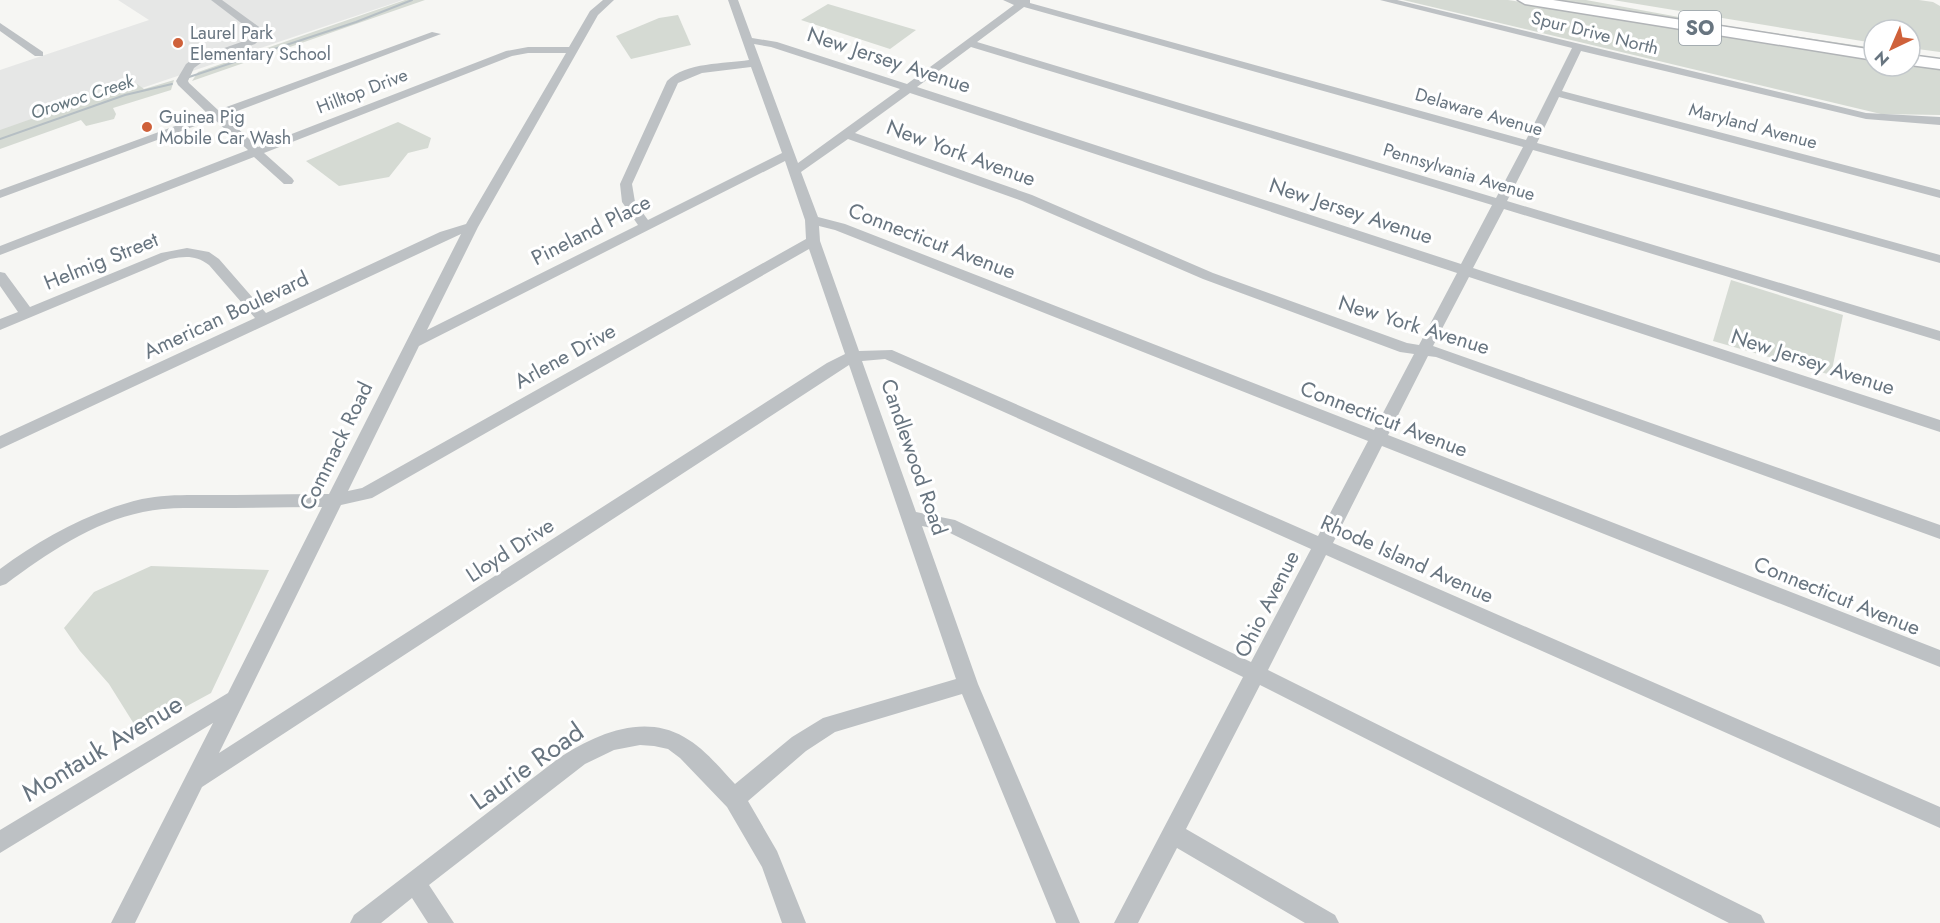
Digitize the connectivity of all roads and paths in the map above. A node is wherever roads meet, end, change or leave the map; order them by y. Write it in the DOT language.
graph roads {
  1 [pos="609,0"];
  2 [pos="733,0"];
  3 [pos="1008,0"];
  4 [pos="1385,0"];
  5 [pos="1525,0"];
  6 [pos="1598,0"];
  7 [pos="217,1"];
  8 [pos="1024,2"];
  9 [pos="0,26"];
  10 [pos="12,34"];
  11 [pos="436,34"];
  12 [pos="0,38"];
  13 [pos="747,40"];
  14 [pos="968,43"];
  15 [pos="1862,44"];
  16 [pos="1577,48"];
  17 [pos="573,50"];
  18 [pos="1862,53"];
  19 [pos="1922,53"];
  20 [pos="39,54"];
  21 [pos="1940,55"];
  22 [pos="1922,62"];
  23 [pos="755,63"];
  24 [pos="1940,64"];
  25 [pos="908,88"];
  26 [pos="1556,93"];
  27 [pos="217,115"];
  28 [pos="1940,121"];
  29 [pos="846,134"];
  30 [pos="1529,145"];
  31 [pos="258,151"];
  32 [pos="792,162"];
  33 [pos="288,181"];
  34 [pos="0,194"];
  35 [pos="1940,194"];
  36 [pos="1500,203"];
  37 [pos="812,220"];
  38 [pos="647,226"];
  39 [pos="471,227"];
  40 [pos="813,241"];
  41 [pos="0,251"];
  42 [pos="1940,259"];
  43 [pos="1464,270"];
  44 [pos="0,276"];
  45 [pos="27,314"];
  46 [pos="264,320"];
  47 [pos="0,325"];
  48 [pos="1940,336"];
  49 [pos="411,344"];
  50 [pos="1423,350"];
  51 [pos="854,356"];
  52 [pos="1940,426"];
  53 [pos="1377,439"];
  54 [pos="1,440"];
  55 [pos="336,500"];
  56 [pos="909,517"];
  57 [pos="1940,532"];
  58 [pos="1321,546"];
  59 [pos="0,579"];
  60 [pos="1940,659"];
  61 [pos="1256,674"];
  62 [pos="968,684"];
  63 [pos="233,700"];
  64 [pos="192,782"];
  65 [pos="734,799"];
  66 [pos="1940,818"];
  67 [pos="1173,834"];
  68 [pos="0,842"];
  69 [pos="415,883"];
  70 [pos="123,923"];
  71 [pos="362,923"];
  72 [pos="442,923"];
  73 [pos="794,923"];
  74 [pos="1068,923"];
  75 [pos="1126,923"];
  76 [pos="1327,923"];
  77 [pos="1753,923"];
  1 -- 17 [label="street, Commack Road"];
  2 -- 13 [label="street, Candlewood Road"];
  3 -- 8 [label="street, Delaware Avenue"];
  4 -- 16 [label="street, Spur Drive North"];
  5 -- 18 [label="highway, SO"];
  6 -- 15 [label="highway, SO"];
  7 -- 27 [label="street"];
  8 -- 14 [label="street, Pineland Place"];
  8 -- 30 [label="street, Delaware Avenue"];
  9 -- 10 [label="street"];
  10 -- 12 [label="street"];
  10 -- 20 [label="street"];
  11 -- 27 [label="street"];
  13 -- 23 [label="street, Candlewood Road"];
  13 -- 25 [label="street, New Jersey Avenue"];
  14 -- 25 [label="street, Pineland Place"];
  14 -- 36 [label="street, Pennsylvania Avenue"];
  16 -- 26 [label="street, Ohio Avenue"];
  16 -- 28 [label="street, Spur Drive North"];
  17 -- 31 [label="street, Hilltop Drive"];
  17 -- 39 [label="street, Commack Road"];
  19 -- 21 [label="highway"];
  22 -- 24 [label="highway"];
  23 -- 32 [label="street, Candlewood Road"];
  23 -- 38 [label="street"];
  25 -- 29 [label="street, Pineland Place"];
  25 -- 43 [label="street, New Jersey Avenue"];
  26 -- 30 [label="street, Ohio Avenue"];
  26 -- 35 [label="street, Maryland Avenue"];
  27 -- 31 [label="street"];
  27 -- 34 [label="street"];
  29 -- 32 [label="street, Pineland Place"];
  29 -- 50 [label="street, New York Avenue"];
  30 -- 36 [label="street, Ohio Avenue"];
  30 -- 42 [label="street, Delaware Avenue"];
  31 -- 33 [label="street"];
  31 -- 41 [label="street, Hilltop Drive"];
  32 -- 37 [label="street, Candlewood Road"];
  32 -- 38 [label="street, Pineland Place"];
  36 -- 43 [label="street, Ohio Avenue"];
  36 -- 48 [label="street, Pennsylvania Avenue"];
  37 -- 40 [label="street, Candlewood Road"];
  37 -- 53 [label="street, Connecticut Avenue"];
  38 -- 49 [label="street, Pineland Place"];
  39 -- 46 [label="street, American Boulevard"];
  39 -- 49 [label="street, Commack Road"];
  40 -- 51 [label="street, Candlewood Road"];
  40 -- 55 [label="street, Arlene Drive"];
  43 -- 50 [label="street, Ohio Avenue"];
  43 -- 52 [label="street, New Jersey Avenue"];
  44 -- 45 [label="street"];
  45 -- 46 [label="street, Helmig Street"];
  45 -- 47 [label="street, Helmig Street"];
  46 -- 54 [label="street, American Boulevard"];
  49 -- 55 [label="street, Commack Road"];
  50 -- 53 [label="street, Ohio Avenue"];
  50 -- 57 [label="street, New York Avenue"];
  51 -- 56 [label="street, Candlewood Road"];
  51 -- 58 [label="street, Rhode Island Avenue"];
  51 -- 64 [label="street, Lloyd Drive"];
  53 -- 58 [label="street, Ohio Avenue"];
  53 -- 60 [label="street, Connecticut Avenue"];
  55 -- 59 [label="street, Arlene Drive"];
  55 -- 63 [label="street, Commack Road"];
  56 -- 61 [label="street"];
  56 -- 62 [label="street, Candlewood Road"];
  58 -- 61 [label="street, Ohio Avenue"];
  58 -- 66 [label="street, Rhode Island Avenue"];
  61 -- 67 [label="street, Ohio Avenue"];
  61 -- 77 [label="street"];
  62 -- 65 [label="street"];
  62 -- 74 [label="street, Candlewood Road"];
  63 -- 64 [label="street, Commack Road"];
  63 -- 68 [label="street, Montauk Avenue"];
  64 -- 70 [label="street, Commack Road"];
  65 -- 69 [label="street, Laurie Road"];
  65 -- 73 [label="street, Laurie Road"];
  67 -- 75 [label="street, Ohio Avenue"];
  67 -- 76 [label="street"];
  69 -- 71 [label="street, Laurie Road"];
  69 -- 72 [label="street"];
}
